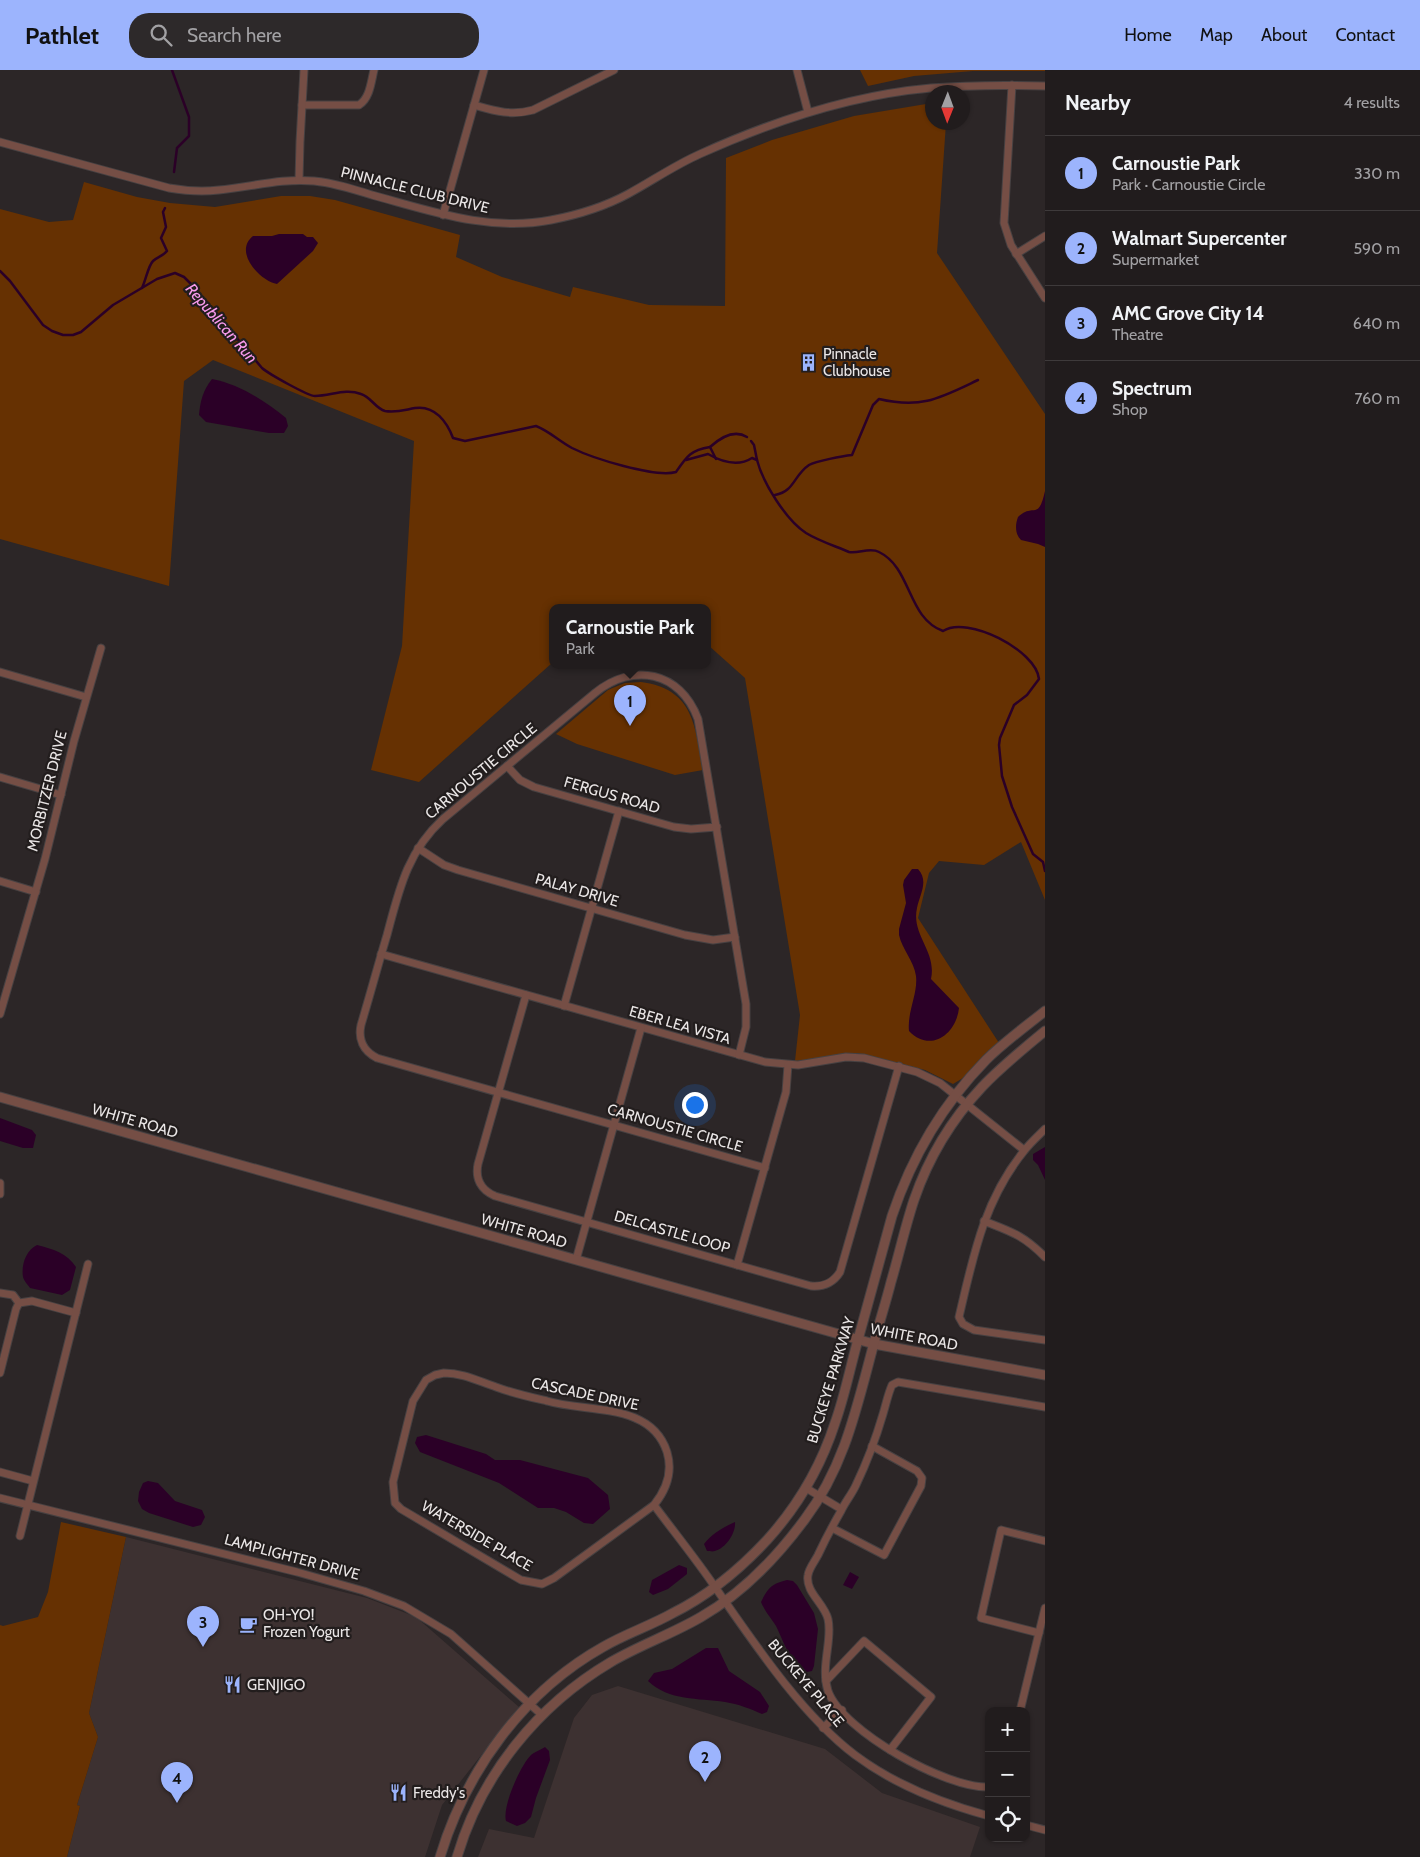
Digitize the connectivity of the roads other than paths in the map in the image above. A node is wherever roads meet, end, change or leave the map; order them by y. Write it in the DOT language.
graph roads {
  1 [pos="304,70"];
  2 [pos="374,70"];
  3 [pos="484,70"];
  4 [pos="614,70"];
  5 [pos="797,70"];
  6 [pos="1012,85"];
  7 [pos="1045,86"];
  8 [pos="302,105"];
  9 [pos="474,105"];
  10 [pos="808,112"];
  11 [pos="0,142"];
  12 [pos="299,180"];
  13 [pos="443,215"];
  14 [pos="1045,236"];
  15 [pos="1016,254"];
  16 [pos="1045,298"];
  17 [pos="101,648"];
  18 [pos="0,672"];
  19 [pos="86,697"];
  20 [pos="507,766"];
  21 [pos="0,777"];
  22 [pos="61,794"];
  23 [pos="619,811"];
  24 [pos="717,827"];
  25 [pos="418,848"];
  26 [pos="0,882"];
  27 [pos="36,892"];
  28 [pos="592,908"];
  29 [pos="735,937"];
  30 [pos="382,954"];
  31 [pos="526,995"];
  32 [pos="564,1006"];
  33 [pos="1045,1011"];
  34 [pos="0,1014"];
  35 [pos="641,1028"];
  36 [pos="1045,1031"];
  37 [pos="739,1055"];
  38 [pos="788,1065"];
  39 [pos="899,1066"];
  40 [pos="498,1092"];
  41 [pos="954,1094"];
  42 [pos="0,1097"];
  43 [pos="967,1104"];
  44 [pos="614,1125"];
  45 [pos="1045,1129"];
  46 [pos="1024,1150"];
  47 [pos="765,1168"];
  48 [pos="0,1183"];
  49 [pos="0,1194"];
  50 [pos="984,1221"];
  51 [pos="586,1222"];
  52 [pos="1045,1257"];
  53 [pos="576,1260"];
  54 [pos="88,1264"];
  55 [pos="737,1265"];
  56 [pos="0,1293"];
  57 [pos="19,1303"];
  58 [pos="76,1313"];
  59 [pos="858,1340"];
  60 [pos="1045,1340"];
  61 [pos="874,1344"];
  62 [pos="0,1374"];
  63 [pos="1045,1375"];
  64 [pos="428,1378"];
  65 [pos="1045,1408"];
  66 [pos="872,1446"];
  67 [pos="0,1472"];
  68 [pos="33,1481"];
  69 [pos="806,1488"];
  70 [pos="820,1497"];
  71 [pos="0,1498"];
  72 [pos="28,1505"];
  73 [pos="654,1505"];
  74 [pos="841,1509"];
  75 [pos="832,1528"];
  76 [pos="20,1536"];
  77 [pos="1045,1541"];
  78 [pos="715,1587"];
  79 [pos="725,1602"];
  80 [pos="1045,1608"];
  81 [pos="1039,1632"];
  82 [pos="826,1681"];
  83 [pos="530,1703"];
  84 [pos="1021,1707"];
  85 [pos="842,1710"];
  86 [pos="542,1715"];
  87 [pos="823,1728"];
  88 [pos="890,1750"];
  89 [pos="985,1787"];
  90 [pos="985,1815"];
  91 [pos="1030,1826"];
  92 [pos="1045,1830"];
  93 [pos="440,1857"];
  94 [pos="457,1857"];
  1 -- 8 [label="street"];
  2 -- 8 [label="street"];
  3 -- 9 [label="street"];
  4 -- 9 [label="street"];
  5 -- 10 [label="street"];
  6 -- 7 [label="street, PINNACLE CLUB DRIVE"];
  6 -- 10 [label="street, PINNACLE CLUB DRIVE"];
  6 -- 15 [label="street"];
  8 -- 12 [label="street"];
  9 -- 13 [label="street"];
  10 -- 13 [label="street, PINNACLE CLUB DRIVE"];
  11 -- 12 [label="street, PINNACLE CLUB DRIVE"];
  12 -- 13 [label="street, PINNACLE CLUB DRIVE"];
  14 -- 15 [label="street"];
  15 -- 16 [label="street"];
  17 -- 19 [label="street, MORBITZER DRIVE"];
  18 -- 19 [label="street"];
  19 -- 22 [label="street, MORBITZER DRIVE"];
  20 -- 23 [label="street, FERGUS ROAD"];
  20 -- 24 [label="street, CARNOUSTIE CIRCLE"];
  20 -- 25 [label="street, CARNOUSTIE CIRCLE"];
  21 -- 22 [label="street"];
  22 -- 27 [label="street, MORBITZER DRIVE"];
  23 -- 24 [label="street, FERGUS ROAD"];
  23 -- 28 [label="street"];
  24 -- 29 [label="street, CARNOUSTIE CIRCLE"];
  25 -- 28 [label="street, PALAY DRIVE"];
  25 -- 30 [label="street, CARNOUSTIE CIRCLE"];
  26 -- 27 [label="street"];
  27 -- 34 [label="street, MORBITZER DRIVE"];
  28 -- 29 [label="street, PALAY DRIVE"];
  28 -- 32 [label="street"];
  29 -- 37 [label="street, CARNOUSTIE CIRCLE"];
  30 -- 31 [label="street, EBER LEA VISTA"];
  30 -- 40 [label="street, CARNOUSTIE CIRCLE"];
  31 -- 32 [label="street, EBER LEA VISTA"];
  31 -- 40 [label="street, DELCASTLE LOOP"];
  32 -- 35 [label="street, EBER LEA VISTA"];
  33 -- 41 [label="street, BUCKEYE PARKWAY"];
  35 -- 37 [label="street, EBER LEA VISTA"];
  35 -- 44 [label="street"];
  36 -- 43 [label="street, BUCKEYE PARKWAY"];
  37 -- 38 [label="street, EBER LEA VISTA"];
  38 -- 39 [label="street, EBER LEA VISTA"];
  38 -- 47 [label="street"];
  39 -- 41 [label="street, EBER LEA VISTA"];
  39 -- 55 [label="street, DELCASTLE LOOP"];
  40 -- 44 [label="street, CARNOUSTIE CIRCLE"];
  40 -- 51 [label="street, DELCASTLE LOOP"];
  41 -- 43 [label="street, EBER LEA VISTA"];
  41 -- 59 [label="street, BUCKEYE PARKWAY"];
  42 -- 53 [label="street, WHITE ROAD"];
  43 -- 46 [label="street, EBER LEA VISTA"];
  43 -- 61 [label="street, BUCKEYE PARKWAY"];
  44 -- 47 [label="street, CARNOUSTIE CIRCLE"];
  44 -- 51 [label="street"];
  45 -- 46 [label="street"];
  46 -- 50 [label="street"];
  47 -- 55 [label="street"];
  48 -- 49 [label="street"];
  50 -- 52 [label="street"];
  50 -- 60 [label="street"];
  51 -- 53 [label="street"];
  51 -- 55 [label="street, DELCASTLE LOOP"];
  53 -- 59 [label="street, WHITE ROAD"];
  54 -- 58 [label="street"];
  56 -- 57 [label="street"];
  57 -- 58 [label="street"];
  57 -- 62 [label="street"];
  58 -- 68 [label="street"];
  59 -- 61 [label="street, WHITE ROAD"];
  59 -- 69 [label="street, BUCKEYE PARKWAY"];
  61 -- 63 [label="street, WHITE ROAD"];
  61 -- 70 [label="street, BUCKEYE PARKWAY"];
  64 -- 73 [label="street, CASCADE DRIVE"];
  64 -- 73 [label="street, WATERSIDE PLACE"];
  65 -- 66 [label="street"];
  66 -- 74 [label="street"];
  66 -- 75 [label="street"];
  67 -- 68 [label="street"];
  68 -- 72 [label="street"];
  69 -- 70 [label="street"];
  69 -- 78 [label="street, BUCKEYE PARKWAY"];
  70 -- 74 [label="street"];
  70 -- 79 [label="street, BUCKEYE PARKWAY"];
  71 -- 72 [label="street, LAMPLIGHTER DRIVE"];
  72 -- 76 [label="street"];
  72 -- 83 [label="street, LAMPLIGHTER DRIVE"];
  73 -- 78 [label="street, BUCKEYE PLACE"];
  74 -- 75 [label="street"];
  75 -- 82 [label="street"];
  77 -- 81 [label="street"];
  78 -- 79 [label="street, BUCKEYE PLACE"];
  78 -- 83 [label="street, BUCKEYE PARKWAY"];
  79 -- 86 [label="street, BUCKEYE PARKWAY"];
  79 -- 87 [label="street, BUCKEYE PLACE"];
  80 -- 81 [label="street"];
  81 -- 84 [label="street"];
  82 -- 85 [label="street"];
  82 -- 88 [label="street"];
  83 -- 86 [label="street, LAMPLIGHTER DRIVE"];
  83 -- 93 [label="street, BUCKEYE PARKWAY"];
  85 -- 87 [label="street"];
  85 -- 88 [label="street"];
  86 -- 94 [label="street, BUCKEYE PARKWAY"];
  87 -- 90 [label="street, BUCKEYE PLACE"];
  88 -- 89 [label="street"];
  91 -- 92 [label="street"];
}
